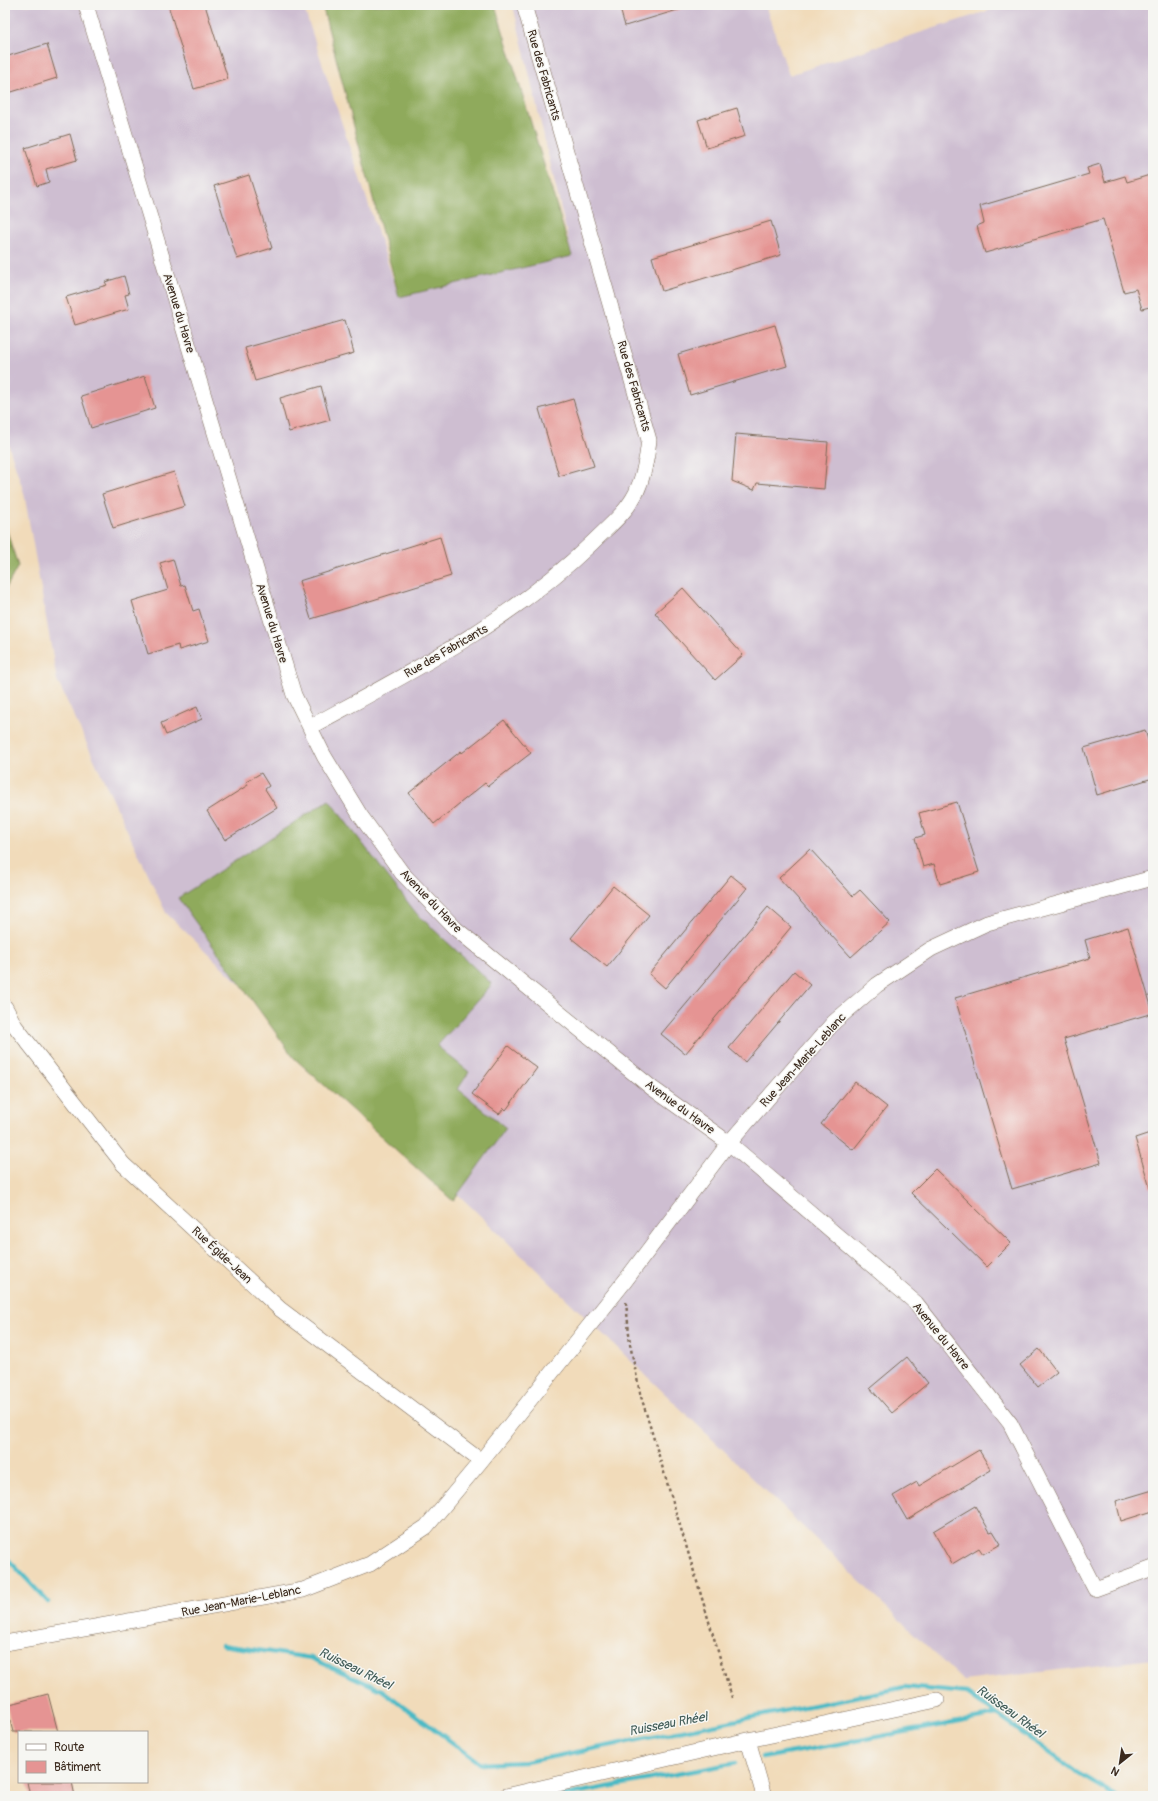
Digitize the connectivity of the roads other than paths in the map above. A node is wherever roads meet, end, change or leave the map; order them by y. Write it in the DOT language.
graph roads {
  1 [pos="86,5"];
  2 [pos="524,5"];
  3 [pos="310,727"];
  4 [pos="1153,878"];
  5 [pos="5,1006"];
  6 [pos="729,1143"];
  7 [pos="481,1461"];
  8 [pos="1153,1568"];
  9 [pos="5,1643"];
  10 [pos="937,1700"];
  11 [pos="748,1740"];
  12 [pos="506,1796"];
  13 [pos="764,1796"];
  1 -- 3 [label="street, Avenue du Havre"];
  2 -- 3 [label="street, Rue des Fabricants"];
  3 -- 6 [label="street, Avenue du Havre"];
  4 -- 6 [label="street, Rue Jean-Marie-Leblanc"];
  5 -- 7 [label="street, Rue Égide-Jean"];
  6 -- 7 [label="street, Rue Jean-Marie-Leblanc"];
  6 -- 8 [label="street, Avenue du Havre"];
  7 -- 9 [label="street, Rue Jean-Marie-Leblanc"];
  10 -- 11 [label="street"];
  11 -- 12 [label="street"];
  11 -- 13 [label="street"];
}
